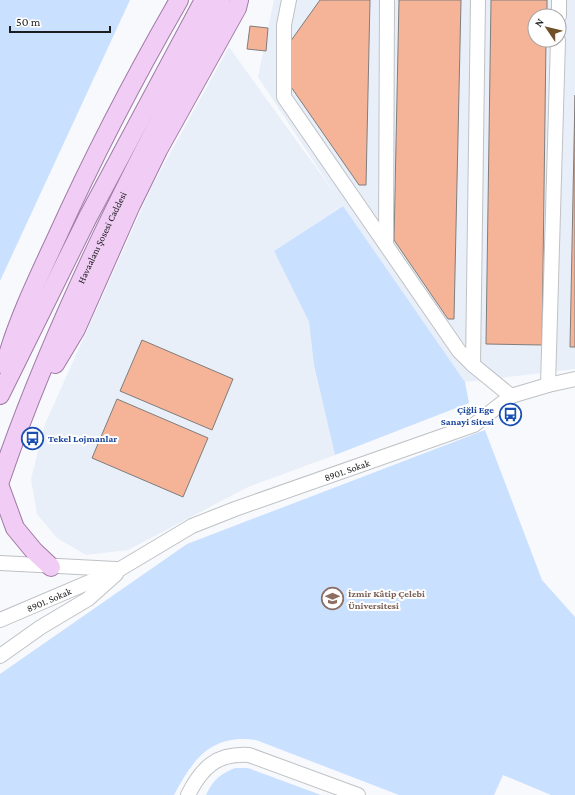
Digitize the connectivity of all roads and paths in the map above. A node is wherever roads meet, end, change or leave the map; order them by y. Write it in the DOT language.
graph roads {
  1 [pos="179,0"];
  2 [pos="239,0"];
  3 [pos="289,0"];
  4 [pos="387,0"];
  5 [pos="478,0"];
  6 [pos="213,1"];
  7 [pos="558,48"];
  8 [pos="386,244"];
  9 [pos="473,365"];
  10 [pos="575,379"];
  11 [pos="0,383"];
  12 [pos="548,385"];
  13 [pos="0,395"];
  14 [pos="510,396"];
  15 [pos="21,419"];
  16 [pos="0,481"];
  17 [pos="0,487"];
  18 [pos="0,564"];
  19 [pos="51,566"];
  20 [pos="120,569"];
  21 [pos="0,620"];
  22 [pos="0,656"];
  23 [pos="188,795"];
  24 [pos="358,795"];
  1 -- 11 [label="main road"];
  2 -- 15 [label="main road"];
  3 -- 8 [label="street"];
  4 -- 8 [label="street"];
  5 -- 9 [label="street"];
  6 -- 13 [label="main road, Havaalanı Şosesi Caddesi"];
  6 -- 15 [label="main road, Havaalanı Şosesi Caddesi"];
  7 -- 12 [label="street"];
  8 -- 9 [label="street"];
  9 -- 14 [label="street"];
  10 -- 12 [label="street, 8901. Sokak"];
  12 -- 14 [label="street, 8901. Sokak"];
  14 -- 20 [label="street, 8901. Sokak"];
  15 -- 16 [label="main road, Havaalanı Şosesi Caddesi"];
  17 -- 19 [label="main road"];
  18 -- 19 [label="street"];
  19 -- 20 [label="street"];
  20 -- 21 [label="street, 8901. Sokak"];
  20 -- 22 [label="street"];
  23 -- 24 [label="street"];
}
